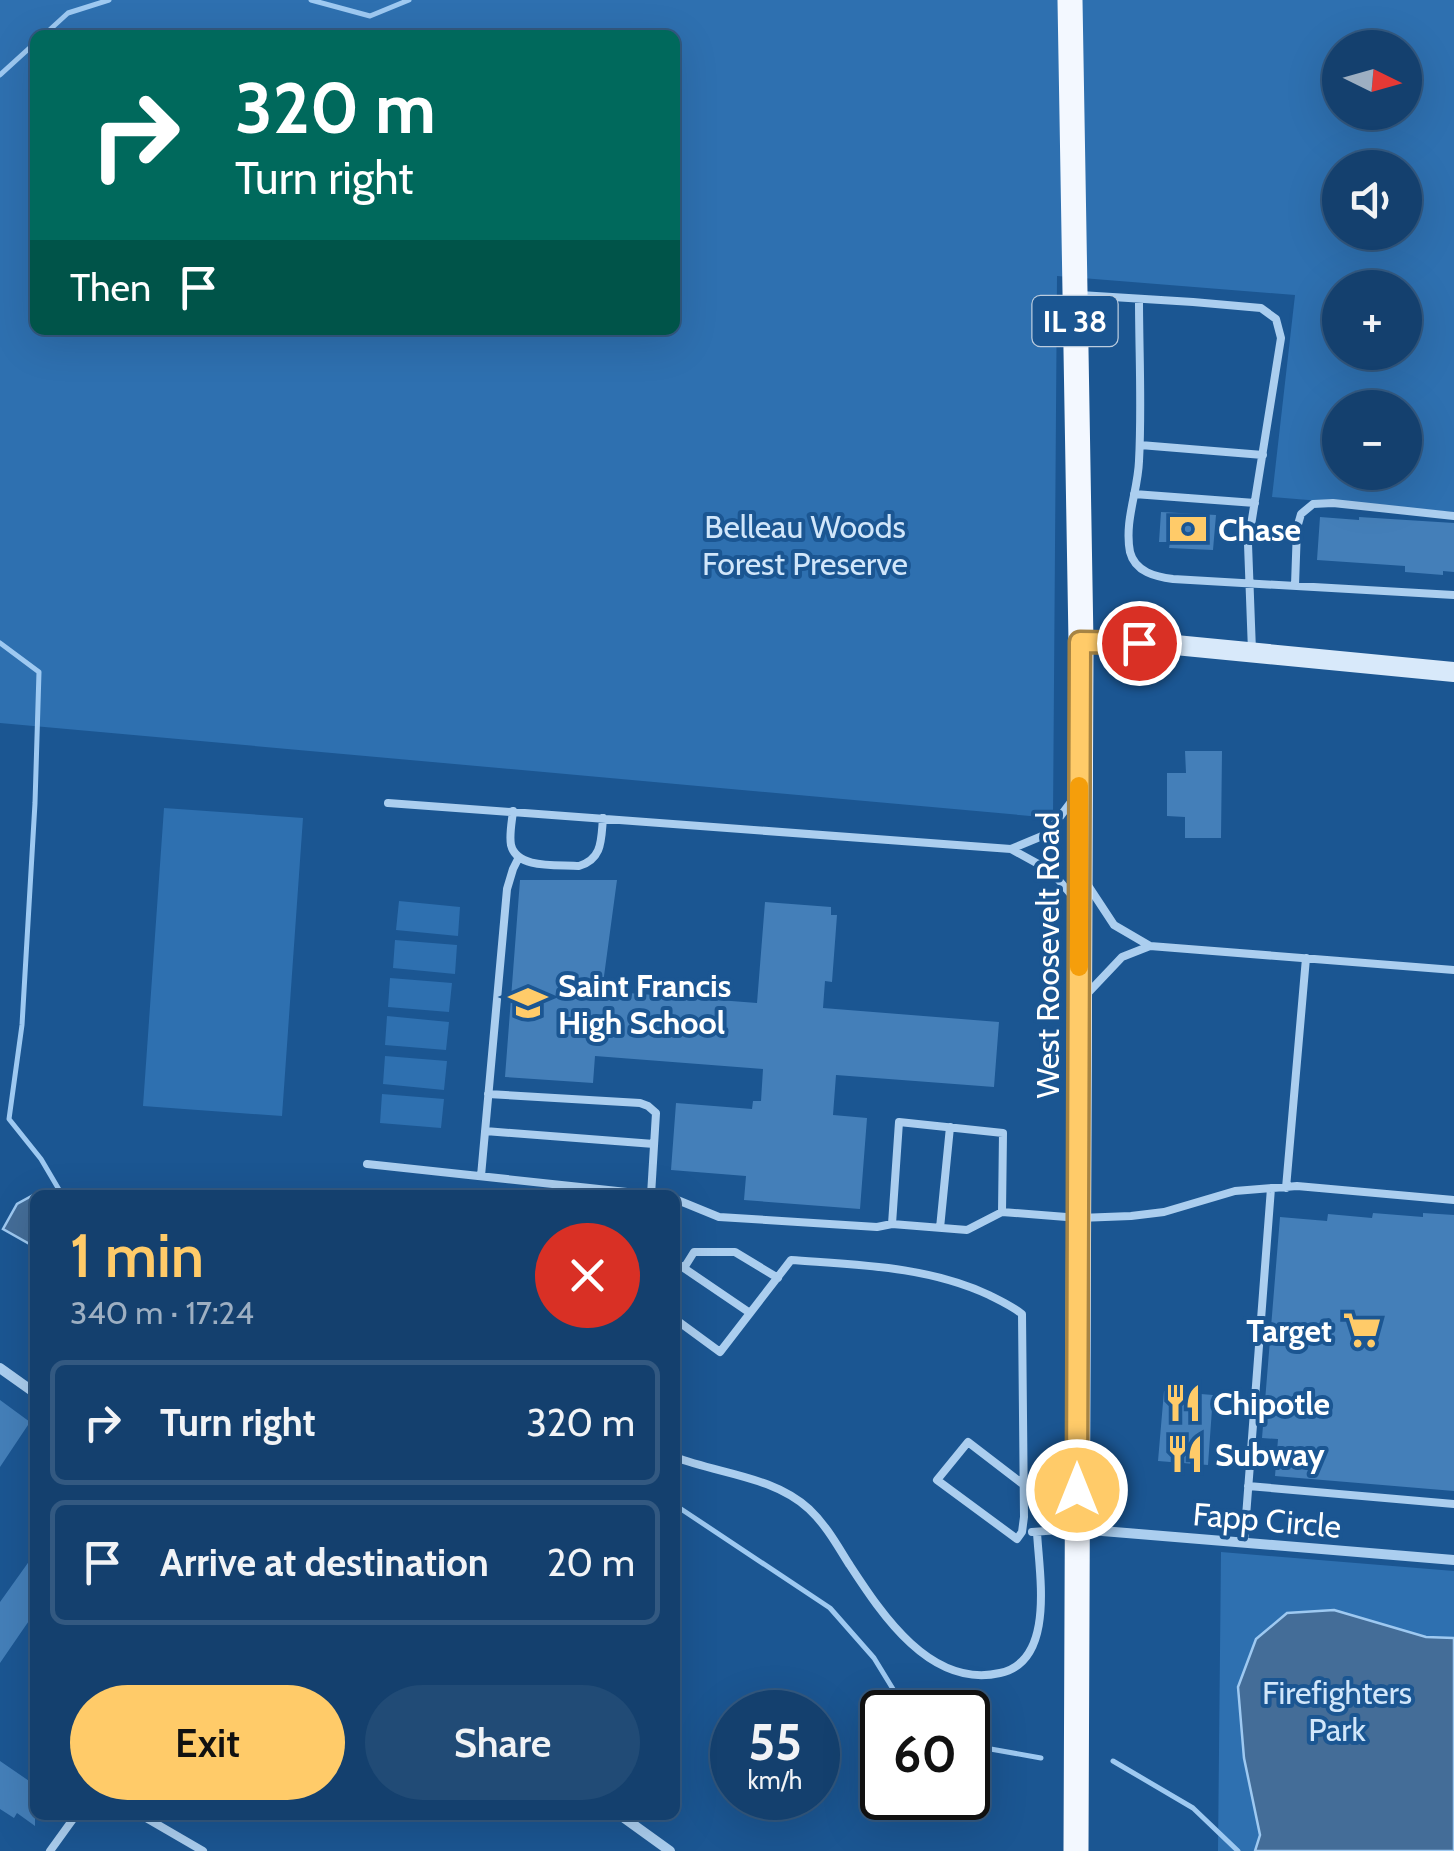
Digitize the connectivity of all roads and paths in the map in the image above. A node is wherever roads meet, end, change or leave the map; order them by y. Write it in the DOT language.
graph roads {
  1 [pos="1070,0"];
  2 [pos="1075,295"];
  3 [pos="1139,298"];
  4 [pos="1140,445"];
  5 [pos="1263,455"];
  6 [pos="1134,494"];
  7 [pos="1255,503"];
  8 [pos="1454,516"];
  9 [pos="1249,582"];
  10 [pos="1295,585"];
  11 [pos="1454,594"];
  12 [pos="1080,642"];
  13 [pos="1252,651"];
  14 [pos="1454,672"];
  15 [pos="1079,790"];
  16 [pos="388,803"];
  17 [pos="513,811"];
  18 [pos="603,818"];
  19 [pos="1010,849"];
  20 [pos="519,857"];
  21 [pos="1079,872"];
  22 [pos="1079,905"];
  23 [pos="1150,946"];
  24 [pos="1306,958"];
  25 [pos="1454,970"];
  26 [pos="1079,1002"];
  27 [pos="488,1094"];
  28 [pos="950,1127"];
  29 [pos="485,1131"];
  30 [pos="654,1144"];
  31 [pos="367,1164"];
  32 [pos="481,1176"];
  33 [pos="1271,1188"];
  34 [pos="1286,1188"];
  35 [pos="608,1190"];
  36 [pos="653,1190"];
  37 [pos="1454,1200"];
  38 [pos="680,1201"];
  39 [pos="1002,1212"];
  40 [pos="1079,1218"];
  41 [pos="892,1224"];
  42 [pos="940,1228"];
  43 [pos="680,1264"];
  44 [pos="680,1266"];
  45 [pos="778,1278"];
  46 [pos="750,1313"];
  47 [pos="680,1323"];
  48 [pos="4,1371"];
  49 [pos="0,1386"];
  50 [pos="30,1389"];
  51 [pos="680,1459"];
  52 [pos="1024,1485"];
  53 [pos="1248,1486"];
  54 [pos="1454,1504"];
  55 [pos="1077,1529"];
  56 [pos="1022,1532"];
  57 [pos="1037,1532"];
  58 [pos="1244,1543"];
  59 [pos="1454,1560"];
  60 [pos="72,1820"];
  61 [pos="150,1820"];
  62 [pos="627,1820"];
  63 [pos="50,1851"];
  64 [pos="203,1851"];
  65 [pos="670,1851"];
  66 [pos="1076,1851"];
  1 -- 2 [label="main road, West Roosevelt Road / IL 38"];
  2 -- 3 [label="lane"];
  2 -- 12 [label="main road, West Roosevelt Road / IL 38"];
  3 -- 4 [label="lane"];
  3 -- 5 [label="lane"];
  4 -- 5 [label="lane"];
  4 -- 6 [label="lane"];
  5 -- 7 [label="lane"];
  6 -- 7 [label="lane"];
  6 -- 9 [label="lane"];
  7 -- 9 [label="lane"];
  8 -- 10 [label="lane"];
  9 -- 10 [label="lane"];
  9 -- 13 [label="lane"];
  10 -- 11 [label="lane"];
  12 -- 13 [label="main road"];
  12 -- 15 [label="main road, West Roosevelt Road / IL 38"];
  13 -- 14 [label="main road"];
  15 -- 19 [label="lane"];
  15 -- 21 [label="main road, West Roosevelt Road / IL 38"];
  16 -- 17 [label="lane"];
  17 -- 18 [label="lane"];
  17 -- 20 [label="lane"];
  18 -- 19 [label="lane"];
  18 -- 20 [label="lane"];
  19 -- 22 [label="lane"];
  20 -- 27 [label="lane"];
  21 -- 22 [label="main road, West Roosevelt Road / IL 38"];
  21 -- 23 [label="lane"];
  22 -- 26 [label="main road, West Roosevelt Road / IL 38"];
  23 -- 24 [label="lane"];
  23 -- 26 [label="lane"];
  24 -- 25 [label="lane"];
  24 -- 34 [label="lane"];
  26 -- 40 [label="main road, West Roosevelt Road / IL 38"];
  27 -- 29 [label="lane"];
  27 -- 30 [label="lane"];
  28 -- 39 [label="lane"];
  28 -- 41 [label="lane"];
  28 -- 42 [label="lane"];
  29 -- 30 [label="lane"];
  29 -- 32 [label="lane"];
  30 -- 36 [label="lane"];
  31 -- 32 [label="lane"];
  32 -- 35 [label="lane"];
  33 -- 34 [label="lane"];
  33 -- 40 [label="lane"];
  33 -- 53 [label="lane"];
  34 -- 37 [label="lane"];
  38 -- 41 [label="lane"];
  39 -- 40 [label="lane"];
  39 -- 42 [label="lane"];
  40 -- 55 [label="main road, West Roosevelt Road / IL 38"];
  41 -- 42 [label="lane"];
  43 -- 45 [label="lane"];
  44 -- 46 [label="lane"];
  45 -- 46 [label="lane"];
  45 -- 52 [label="lane"];
  46 -- 47 [label="lane"];
  48 -- 49 [label="lane"];
  48 -- 50 [label="street"];
  51 -- 57 [label="lane"];
  52 -- 56 [label="lane"];
  52 -- 56 [label="lane"];
  53 -- 54 [label="lane"];
  53 -- 58 [label="lane"];
  55 -- 57 [label="lane"];
  55 -- 58 [label="street, Fapp Circle"];
  55 -- 66 [label="main road, West Roosevelt Road / IL 38"];
  56 -- 57 [label="lane"];
  58 -- 59 [label="street, Fapp Circle"];
  60 -- 63 [label="lane"];
  61 -- 64 [label="lane"];
  62 -- 65 [label="street"];
}
